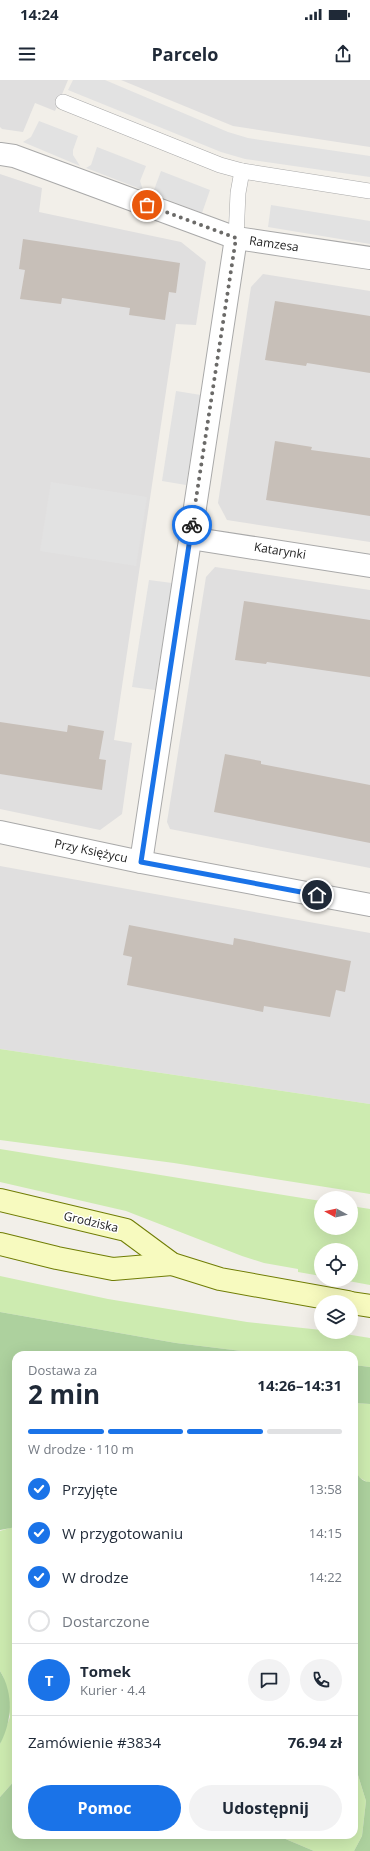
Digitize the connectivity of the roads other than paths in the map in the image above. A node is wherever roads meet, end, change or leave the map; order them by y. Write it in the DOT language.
graph roads {
  1 [pos="63,102"];
  2 [pos="0,154"];
  3 [pos="242,171"];
  4 [pos="370,191"];
  5 [pos="236,238"];
  6 [pos="370,258"];
  7 [pos="190,538"];
  8 [pos="370,566"];
  9 [pos="0,832"];
  10 [pos="141,862"];
  11 [pos="370,905"];
  12 [pos="0,1200"];
  13 [pos="0,1244"];
  14 [pos="172,1264"];
  15 [pos="314,1296"];
  16 [pos="358,1303"];
  17 [pos="370,1306"];
  1 -- 3 [label="lane"];
  2 -- 5 [label="street, Ramzesa"];
  3 -- 4 [label="lane"];
  3 -- 5 [label="lane"];
  5 -- 6 [label="street, Ramzesa"];
  5 -- 7 [label="street"];
  7 -- 8 [label="street, Katarynki"];
  7 -- 10 [label="street"];
  9 -- 10 [label="street, Przy Księżycu"];
  10 -- 11 [label="street, Przy Księżycu"];
  12 -- 14 [label="main road, Grodziska"];
  13 -- 14 [label="main road, Grodziska"];
  14 -- 15 [label="main road, Grodziska"];
  16 -- 17 [label="main road"];
}
